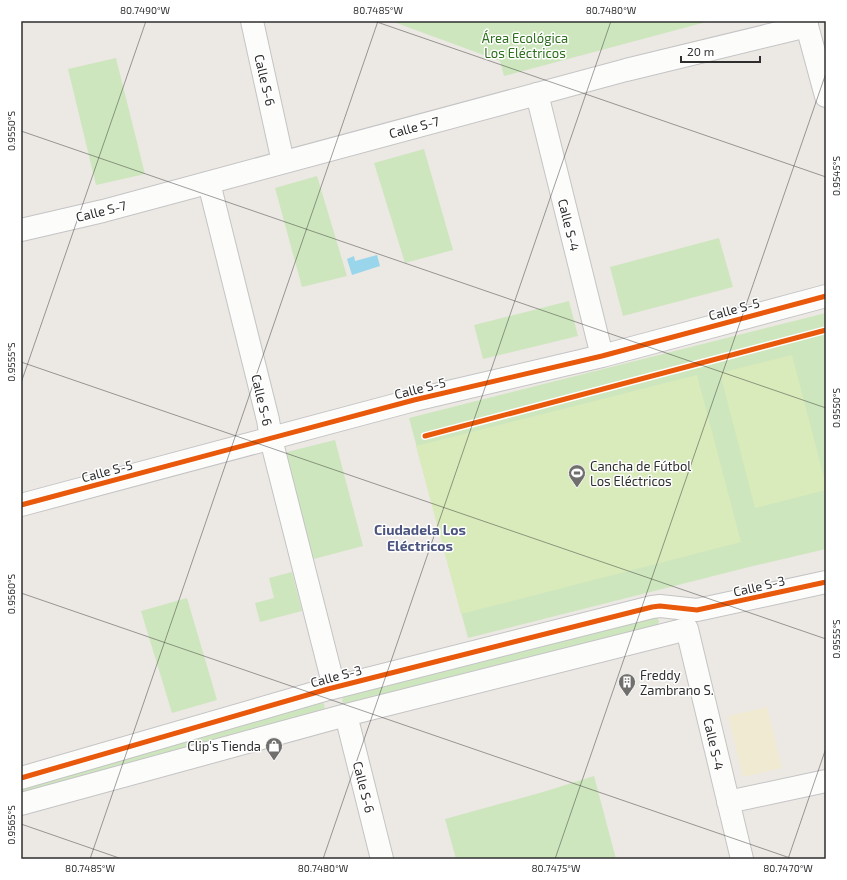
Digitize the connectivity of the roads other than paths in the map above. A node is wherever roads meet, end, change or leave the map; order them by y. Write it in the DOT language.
graph roads {
  1 [pos="252,21"];
  2 [pos="807,23"];
  3 [pos="537,94"];
  4 [pos="826,96"];
  5 [pos="283,162"];
  6 [pos="209,183"];
  7 [pos="21,230"];
  8 [pos="826,296"];
  9 [pos="602,356"];
  10 [pos="271,439"];
  11 [pos="21,505"];
  12 [pos="826,582"];
  13 [pos="692,620"];
  14 [pos="331,688"];
  15 [pos="341,717"];
  16 [pos="21,778"];
  17 [pos="826,781"];
  18 [pos="728,802"];
  19 [pos="21,804"];
  20 [pos="382,859"];
  21 [pos="742,859"];
  1 -- 5 [label="street, Calle S-6"];
  2 -- 3 [label="street, Calle S-7"];
  2 -- 4 [label="street"];
  3 -- 5 [label="street, Calle S-7"];
  3 -- 9 [label="street, Calle S-4"];
  5 -- 6 [label="street, Calle S-7"];
  6 -- 7 [label="street, Calle S-7"];
  6 -- 10 [label="street, Calle S-6"];
  8 -- 9 [label="street, Calle S-5"];
  9 -- 10 [label="street, Calle S-5"];
  10 -- 11 [label="street, Calle S-5"];
  10 -- 14 [label="street, Calle S-6"];
  12 -- 13 [label="street, Calle S-3"];
  13 -- 14 [label="street, Calle S-3"];
  13 -- 15 [label="street, Calle S-3"];
  13 -- 18 [label="street, Calle S-4"];
  14 -- 15 [label="street, Calle S-6"];
  14 -- 16 [label="street, Calle S-3"];
  15 -- 19 [label="street, Calle S-3"];
  15 -- 20 [label="street, Calle S-6"];
  17 -- 18 [label="street"];
  18 -- 21 [label="street, Calle S-4"];
}
